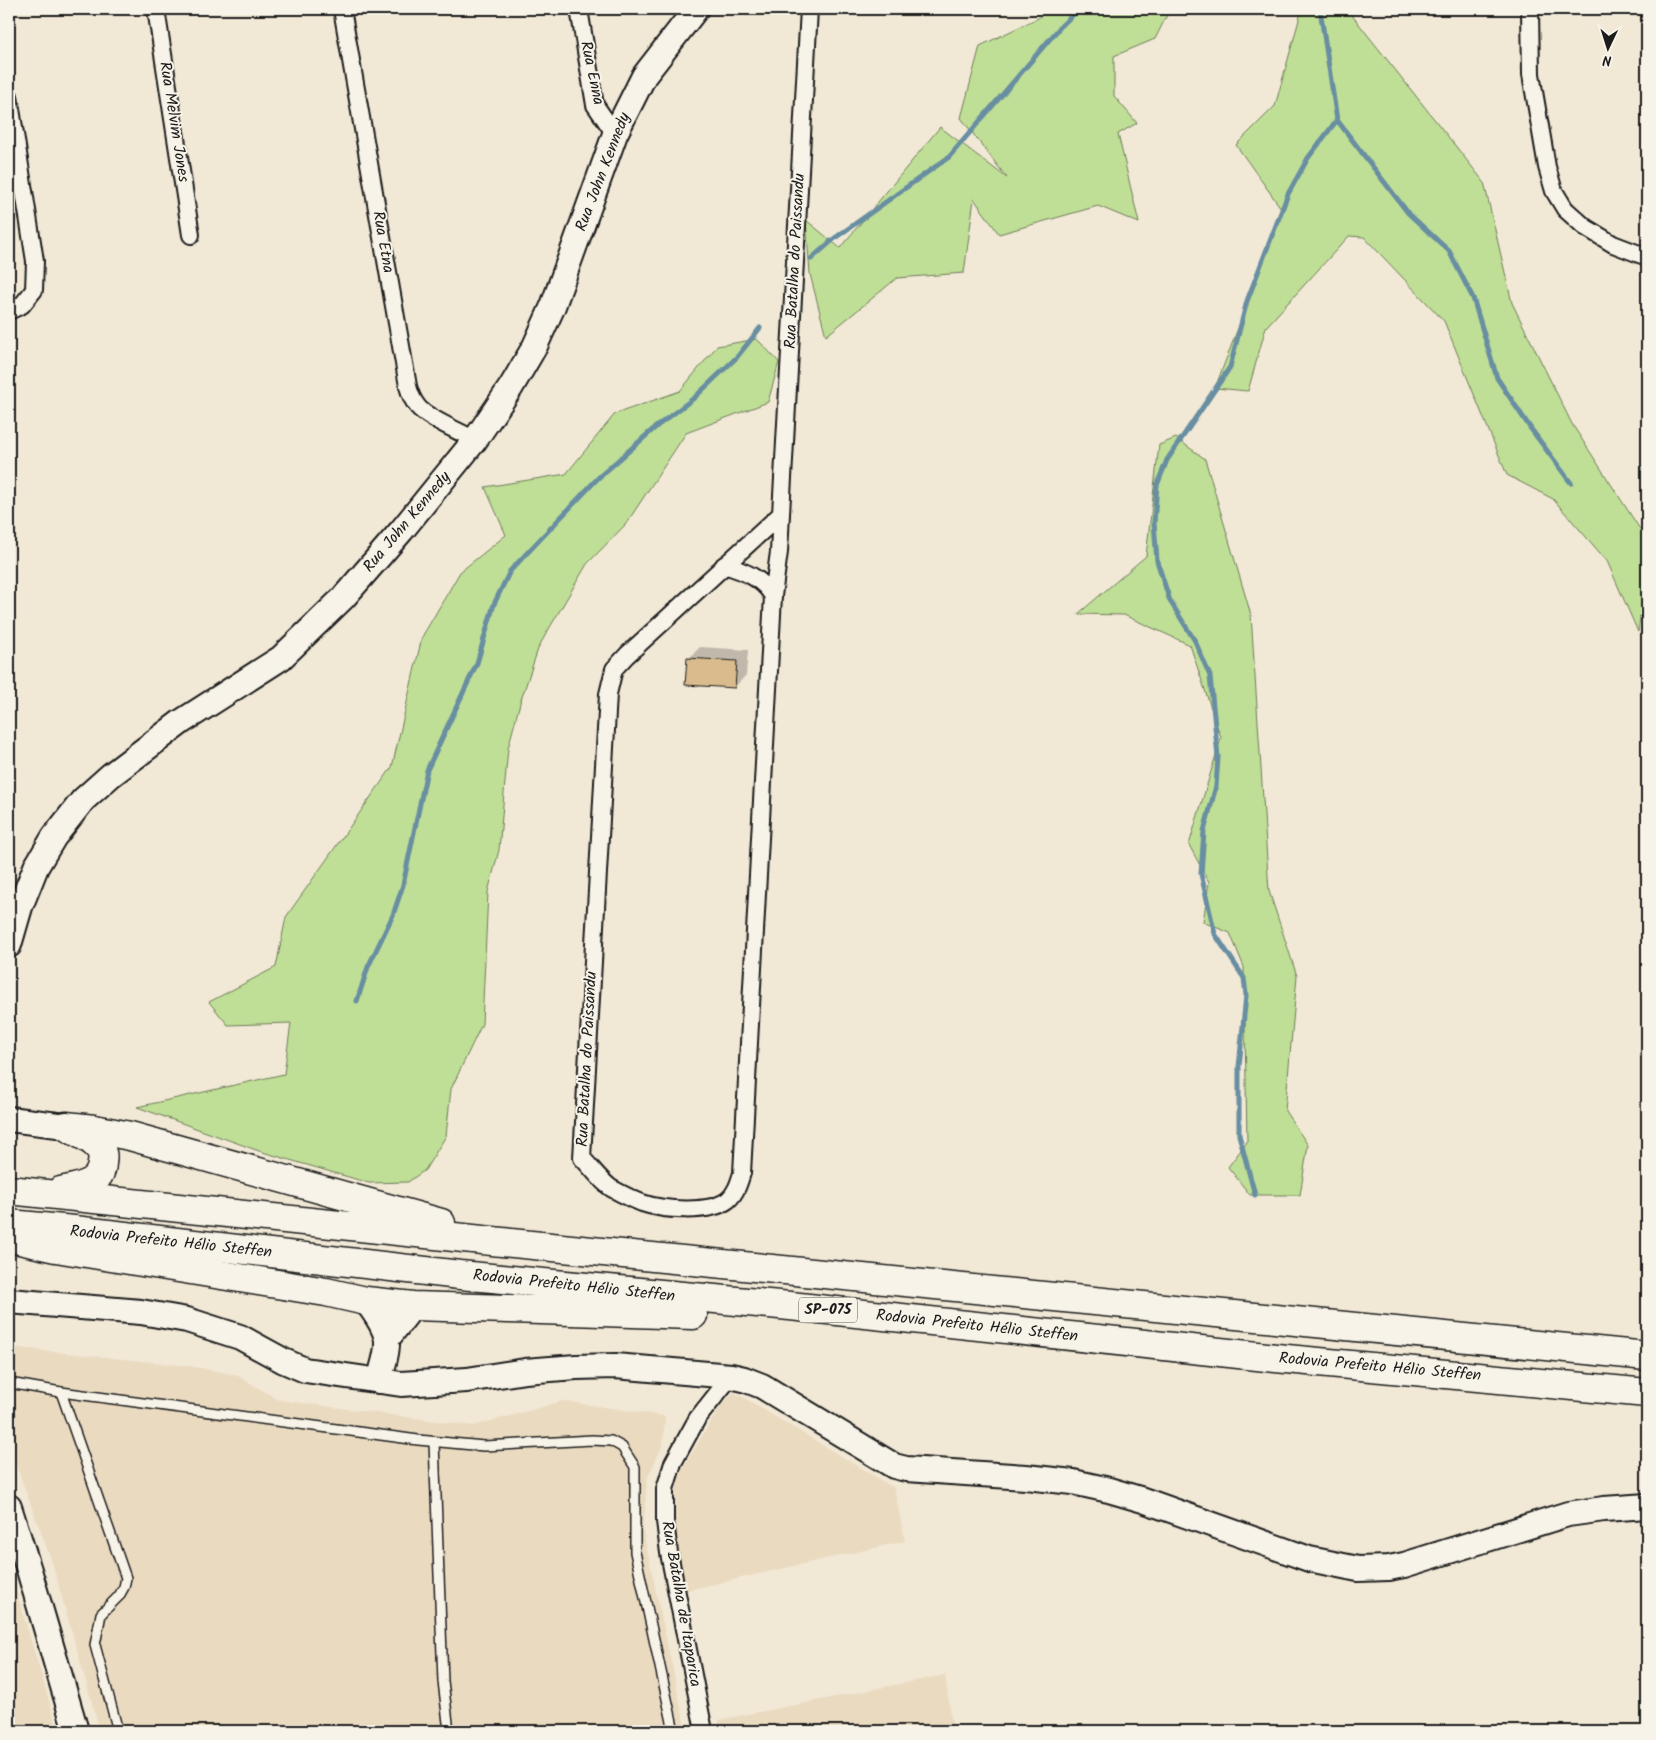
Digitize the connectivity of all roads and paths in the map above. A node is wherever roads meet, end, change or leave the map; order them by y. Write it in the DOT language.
graph roads {
  1 [pos="156,9"];
  2 [pos="342,9"];
  3 [pos="579,9"];
  4 [pos="696,9"];
  5 [pos="809,9"];
  6 [pos="1530,9"];
  7 [pos="9,96"];
  8 [pos="615,134"];
  9 [pos="191,235"];
  10 [pos="1647,257"];
  11 [pos="9,311"];
  12 [pos="475,440"];
  13 [pos="781,514"];
  14 [pos="724,565"];
  15 [pos="773,596"];
  16 [pos="9,945"];
  17 [pos="9,1119"];
  18 [pos="66,1126"];
  19 [pos="9,1190"];
  20 [pos="49,1194"];
  21 [pos="9,1224"];
  22 [pos="9,1237"];
  23 [pos="492,1241"];
  24 [pos="9,1301"];
  25 [pos="366,1301"];
  26 [pos="413,1306"];
  27 [pos="1004,1328"];
  28 [pos="387,1339"];
  29 [pos="1647,1356"];
  30 [pos="731,1376"];
  31 [pos="379,1381"];
  32 [pos="9,1383"];
  33 [pos="62,1392"];
  34 [pos="1647,1393"];
  35 [pos="434,1442"];
  36 [pos="1647,1506"];
  37 [pos="9,1507"];
  38 [pos="76,1731"];
  39 [pos="118,1731"];
  40 [pos="449,1731"];
  41 [pos="674,1731"];
  42 [pos="704,1731"];
  1 -- 9 [label="street, Rua Melvim Jones"];
  2 -- 12 [label="street, Rua Etna"];
  3 -- 8 [label="street, Rua Enna"];
  4 -- 8 [label="street, Rua John Kennedy"];
  5 -- 13 [label="street, Rua Batalha do Paissandu"];
  6 -- 10 [label="street"];
  7 -- 11 [label="street"];
  8 -- 12 [label="street, Rua John Kennedy"];
  12 -- 16 [label="street, Rua John Kennedy"];
  13 -- 14 [label="street, Rua Batalha do Paissandu"];
  13 -- 15 [label="street, Rua Batalha do Paissandu"];
  14 -- 15 [label="street"];
  14 -- 15 [label="street, Rua Batalha do Paissandu"];
  17 -- 18 [label="street"];
  18 -- 20 [label="highway"];
  18 -- 23 [label="highway"];
  19 -- 20 [label="highway, SP-075"];
  20 -- 23 [label="highway, SP-075"];
  21 -- 27 [label="highway, Rodovia Prefeito Hélio Steffen / SP-075"];
  22 -- 25 [label="highway"];
  23 -- 29 [label="highway, SP-075"];
  24 -- 31 [label="street"];
  25 -- 26 [label="highway"];
  25 -- 28 [label="street"];
  26 -- 27 [label="highway"];
  26 -- 28 [label="street"];
  27 -- 34 [label="highway, Rodovia Prefeito Hélio Steffen / SP-075"];
  28 -- 31 [label="street"];
  30 -- 31 [label="street"];
  30 -- 36 [label="street"];
  30 -- 42 [label="street, Rua Batalha de Itaparica"];
  32 -- 33 [label="lane"];
  33 -- 35 [label="lane"];
  33 -- 39 [label="lane"];
  35 -- 40 [label="lane"];
  35 -- 41 [label="lane"];
  37 -- 38 [label="street"];
}
